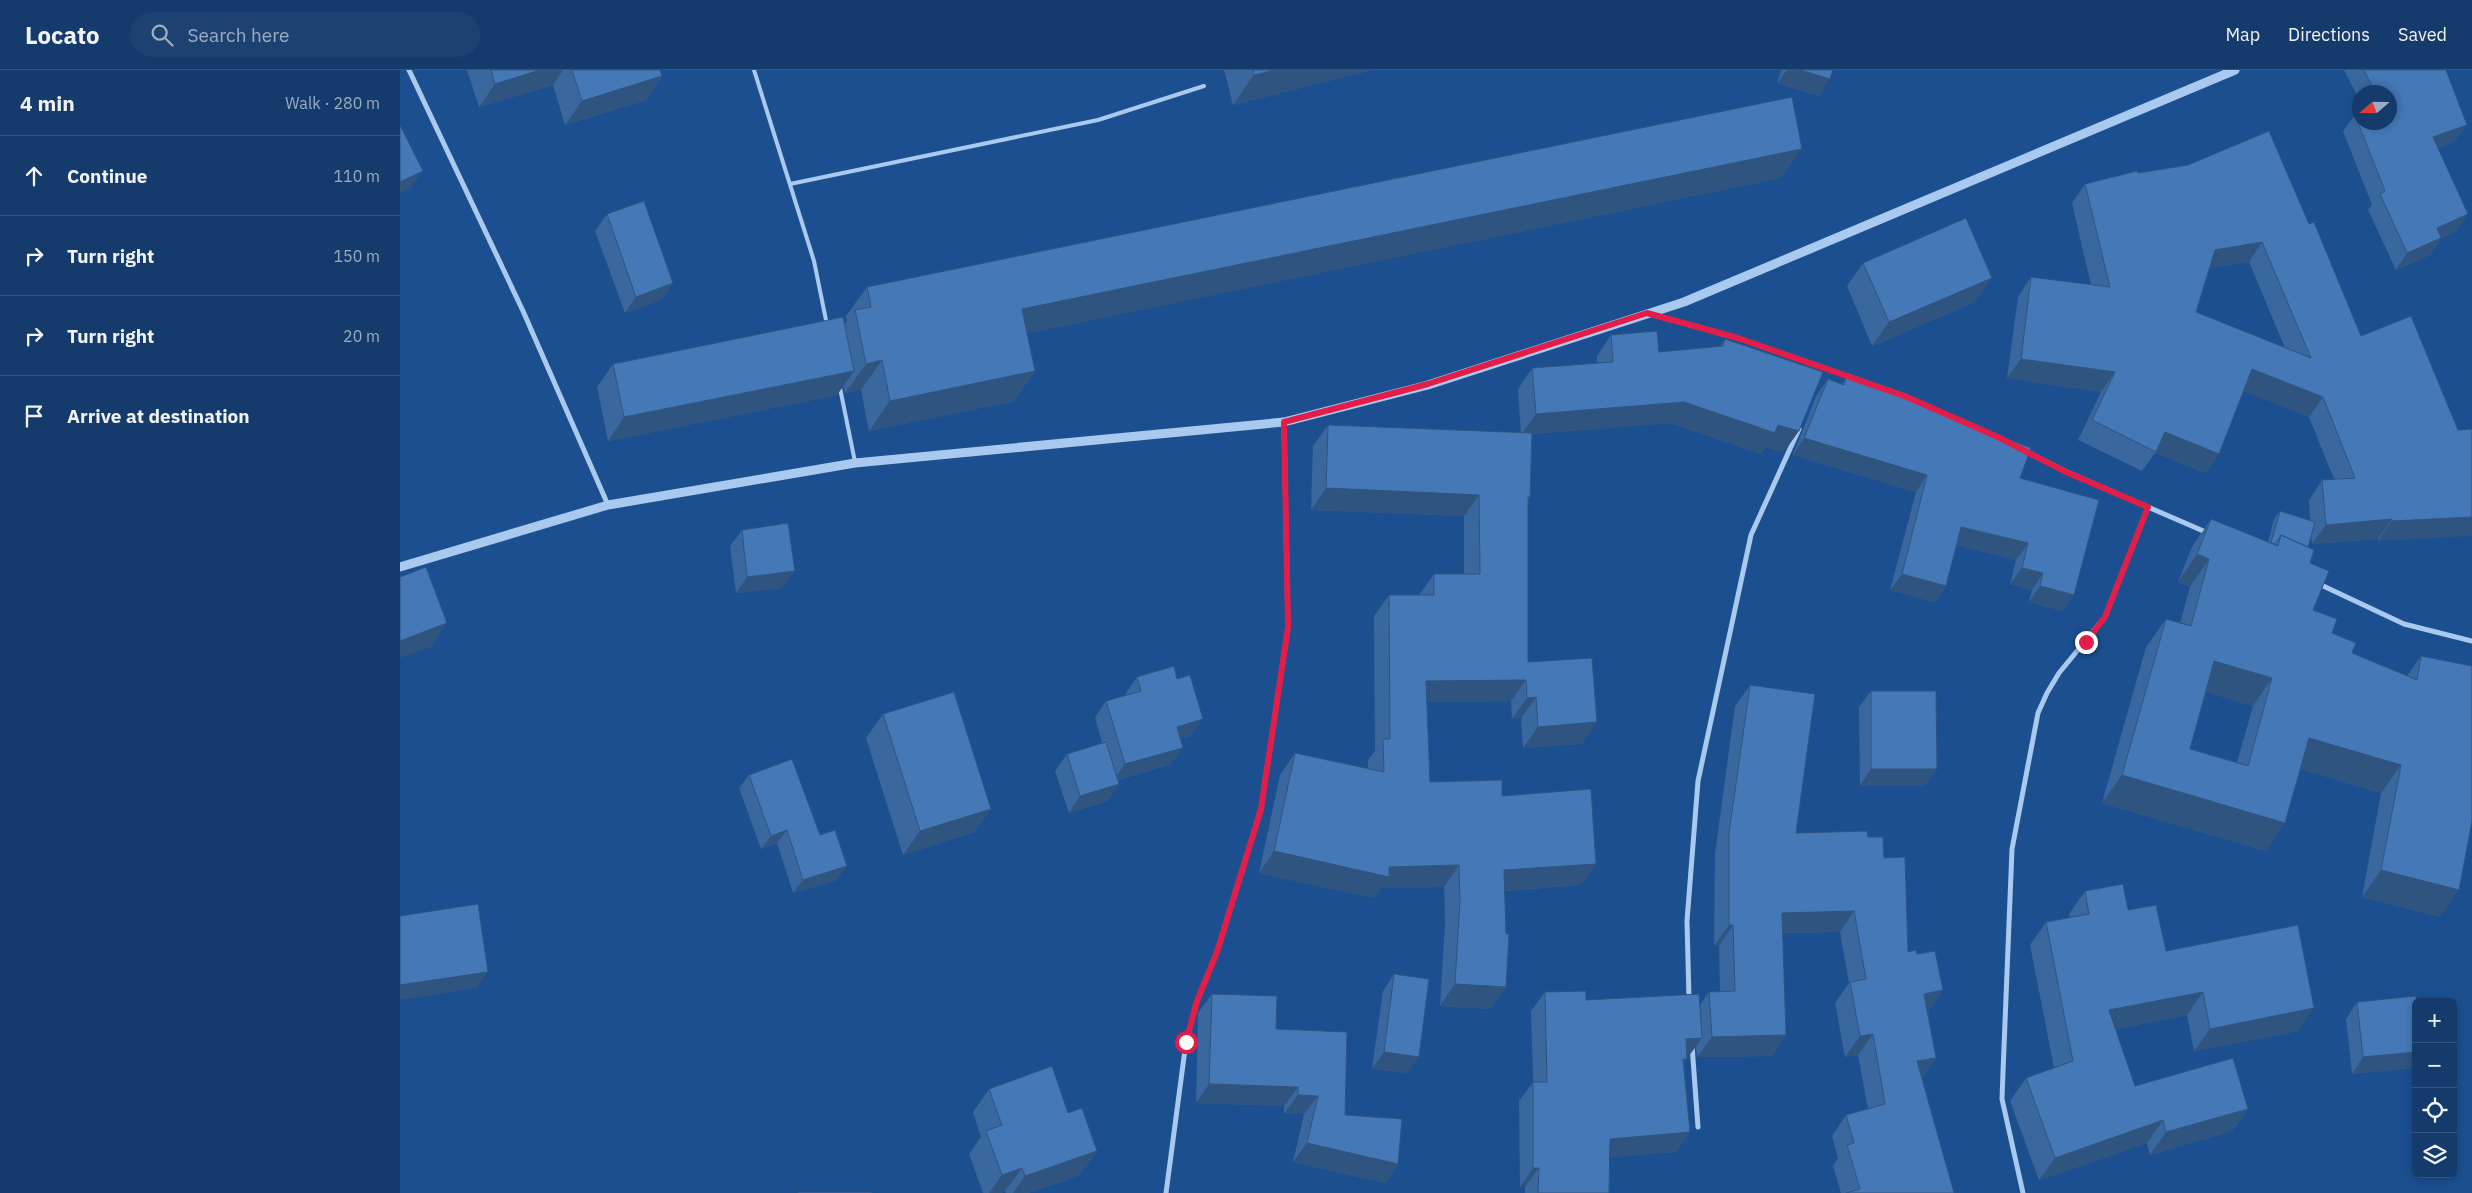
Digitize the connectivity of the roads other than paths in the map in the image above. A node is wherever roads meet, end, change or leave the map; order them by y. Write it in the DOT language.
graph roads {
  1 [pos="409,70"];
  2 [pos="754,70"];
  3 [pos="2235,70"];
  4 [pos="1204,86"];
  5 [pos="790,184"];
  6 [pos="1647,313"];
  7 [pos="828,328"];
  8 [pos="1823,368"];
  9 [pos="1819,378"];
  10 [pos="839,386"];
  11 [pos="1284,422"];
  12 [pos="1801,422"];
  13 [pos="1971,425"];
  14 [pos="2015,446"];
  15 [pos="855,463"];
  16 [pos="608,505"];
  17 [pos="2148,507"];
  18 [pos="2214,536"];
  19 [pos="400,567"];
  20 [pos="2316,583"];
  21 [pos="2472,641"];
  22 [pos="1690,1006"];
  23 [pos="1691,1035"];
  24 [pos="1698,1127"];
  25 [pos="1166,1193"];
  26 [pos="2023,1193"];
  1 -- 16 [label="street"];
  2 -- 5 [label="lane"];
  3 -- 6 [label="street"];
  4 -- 5 [label="lane"];
  5 -- 7 [label="lane"];
  6 -- 8 [label="street"];
  6 -- 11 [label="street"];
  8 -- 9 [label="street"];
  8 -- 13 [label="street"];
  10 -- 15 [label="lane"];
  11 -- 15 [label="street"];
  11 -- 25 [label="street"];
  12 -- 22 [label="street"];
  14 -- 17 [label="street"];
  15 -- 16 [label="street"];
  16 -- 19 [label="street"];
  17 -- 18 [label="street"];
  17 -- 26 [label="street"];
  20 -- 21 [label="street"];
  23 -- 24 [label="street"];
}
